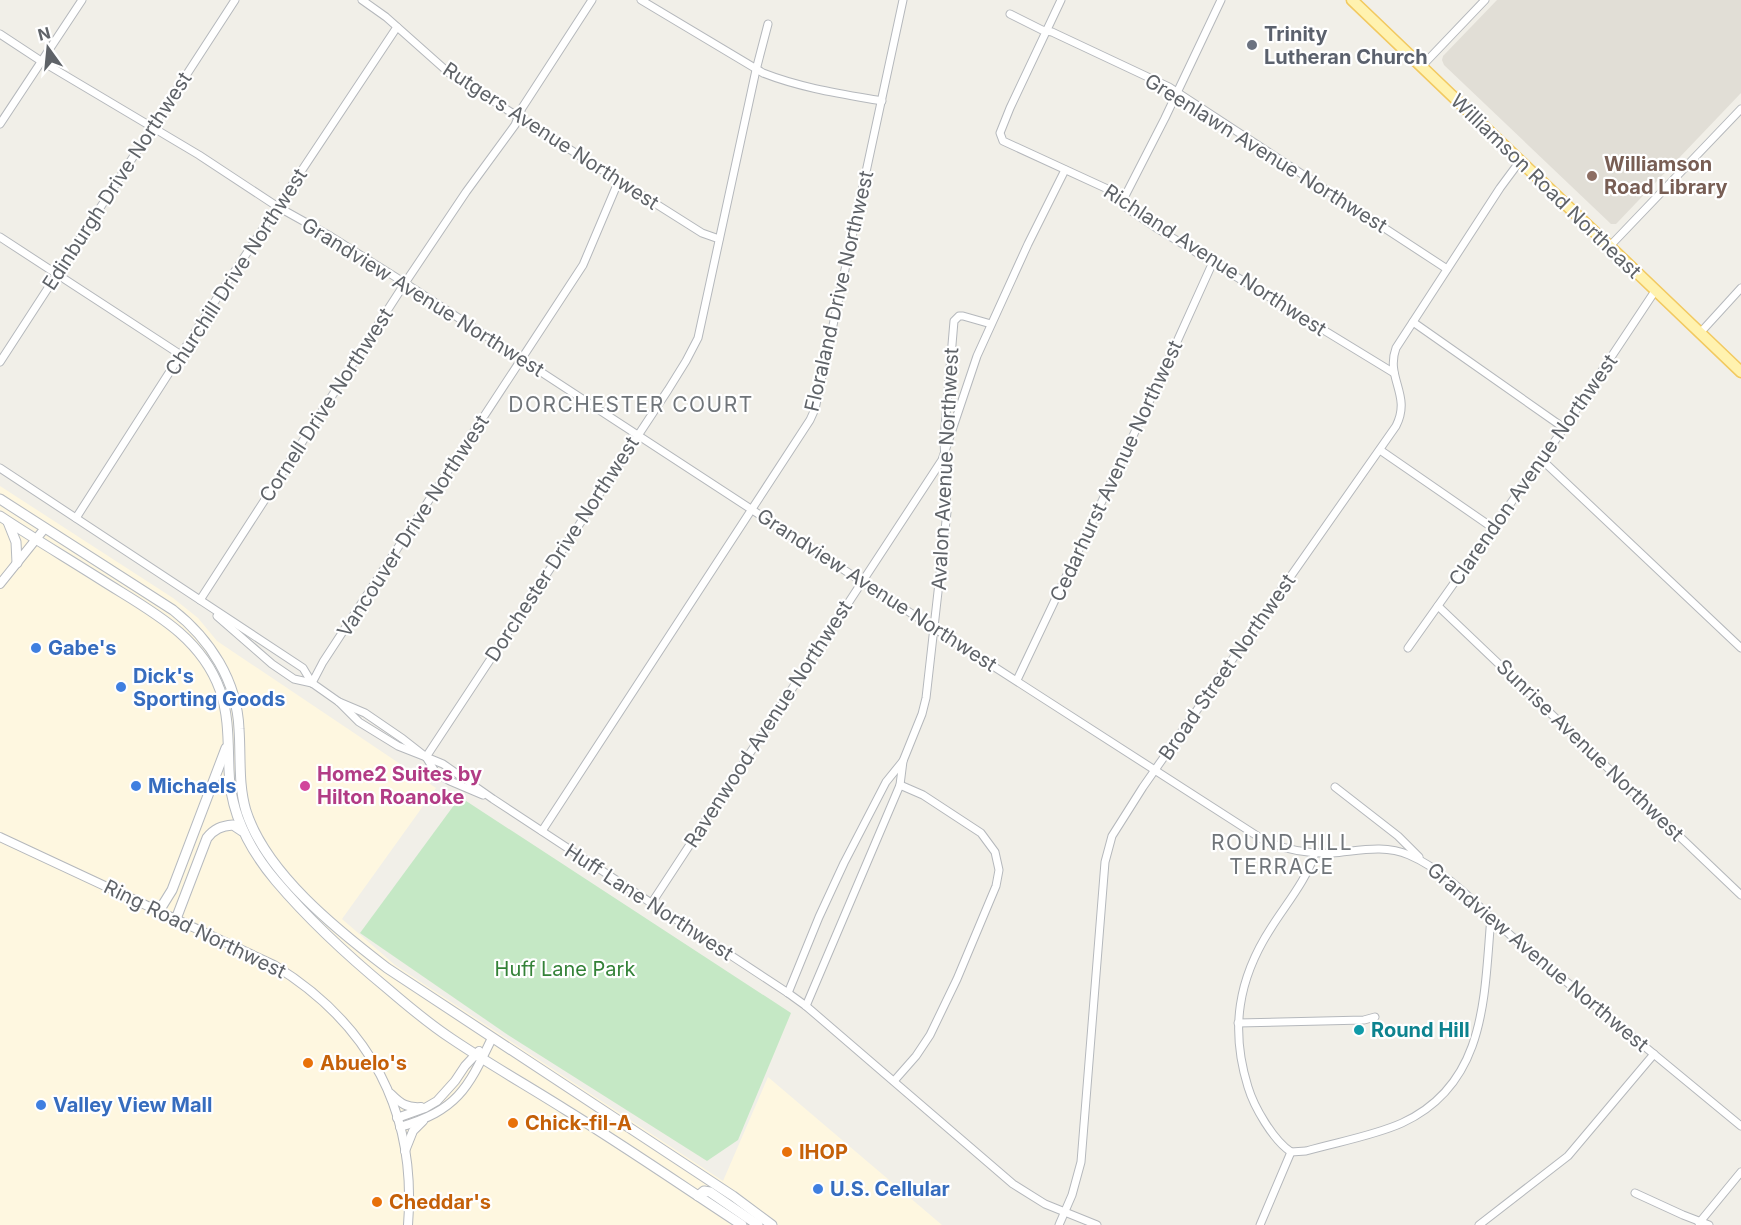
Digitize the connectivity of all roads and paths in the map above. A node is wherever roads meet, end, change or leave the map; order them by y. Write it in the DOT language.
graph roads {
  1 [pos="82,0"];
  2 [pos="235,0"];
  3 [pos="362,0"];
  4 [pos="592,0"];
  5 [pos="641,0"];
  6 [pos="903,0"];
  7 [pos="1061,0"];
  8 [pos="1221,0"];
  9 [pos="1352,0"];
  10 [pos="1485,0"];
  11 [pos="1010,14"];
  12 [pos="768,24"];
  13 [pos="397,27"];
  14 [pos="1047,31"];
  15 [pos="0,34"];
  16 [pos="41,61"];
  17 [pos="1421,67"];
  18 [pos="756,70"];
  19 [pos="1177,93"];
  20 [pos="882,100"];
  21 [pos="1741,109"];
  22 [pos="518,118"];
  23 [pos="0,124"];
  24 [pos="153,127"];
  25 [pos="1520,161"];
  26 [pos="1065,170"];
  27 [pos="619,180"];
  28 [pos="1123,200"];
  29 [pos="278,207"];
  30 [pos="0,237"];
  31 [pos="719,239"];
  32 [pos="1609,247"];
  33 [pos="1213,262"];
  34 [pos="1447,268"];
  35 [pos="58,273"];
  36 [pos="405,283"];
  37 [pos="1741,288"];
  38 [pos="1655,291"];
  39 [pos="1413,322"];
  40 [pos="991,324"];
  41 [pos="1700,333"];
  42 [pos="181,354"];
  43 [pos="522,359"];
  44 [pos="0,362"];
  45 [pos="1741,372"];
  46 [pos="1394,373"];
  47 [pos="1564,428"];
  48 [pos="637,435"];
  49 [pos="1380,450"];
  50 [pos="944,454"];
  51 [pos="1541,459"];
  52 [pos="0,468"];
  53 [pos="0,499"];
  54 [pos="753,509"];
  55 [pos="3,518"];
  56 [pos="76,518"];
  57 [pos="45,528"];
  58 [pos="1493,528"];
  59 [pos="36,539"];
  60 [pos="17,563"];
  61 [pos="861,581"];
  62 [pos="0,584"];
  63 [pos="200,600"];
  64 [pos="1438,606"];
  65 [pos="935,628"];
  66 [pos="1408,648"];
  67 [pos="1741,648"];
  68 [pos="1017,680"];
  69 [pos="312,683"];
  70 [pos="229,740"];
  71 [pos="426,757"];
  72 [pos="903,761"];
  73 [pos="1155,769"];
  74 [pos="900,785"];
  75 [pos="1335,787"];
  76 [pos="242,831"];
  77 [pos="542,831"];
  78 [pos="0,837"];
  79 [pos="1316,853"];
  80 [pos="1422,862"];
  81 [pos="1741,895"];
  82 [pos="651,904"];
  83 [pos="159,911"];
  84 [pos="1491,917"];
  85 [pos="310,918"];
  86 [pos="176,919"];
  87 [pos="378,961"];
  88 [pos="788,993"];
  89 [pos="806,1006"];
  90 [pos="1375,1017"];
  91 [pos="1238,1023"];
  92 [pos="492,1038"];
  93 [pos="1654,1054"];
  94 [pos="479,1057"];
  95 [pos="894,1081"];
  96 [pos="388,1091"];
  97 [pos="433,1104"];
  98 [pos="428,1118"];
  99 [pos="398,1122"];
  100 [pos="1741,1126"];
  101 [pos="405,1151"];
  102 [pos="1291,1152"];
  103 [pos="1741,1172"];
  104 [pos="1635,1193"];
  105 [pos="698,1196"];
  106 [pos="1065,1212"];
  107 [pos="1699,1223"];
  108 [pos="408,1225"];
  109 [pos="742,1225"];
  110 [pos="758,1225"];
  111 [pos="772,1225"];
  112 [pos="1059,1225"];
  113 [pos="1097,1225"];
  114 [pos="1260,1225"];
  115 [pos="1479,1225"];
  116 [pos="1709,1225"];
  1 -- 16 [label="street"];
  2 -- 24 [label="street, Edinburgh Drive Northwest"];
  3 -- 13 [label="street, Rutgers Avenue Northwest"];
  4 -- 22 [label="street, Cornell Drive Northwest"];
  5 -- 18 [label="street"];
  6 -- 20 [label="street, Floraland Drive Northwest"];
  7 -- 14 [label="street"];
  8 -- 19 [label="street"];
  9 -- 17 [label="main road, Williamson Road Northeast"];
  10 -- 17 [label="street"];
  11 -- 14 [label="street, Greenlawn Avenue Northwest"];
  12 -- 18 [label="street, Dorchester Drive Northwest"];
  13 -- 22 [label="street, Rutgers Avenue Northwest"];
  13 -- 29 [label="street, Churchill Drive Northwest"];
  14 -- 19 [label="street, Greenlawn Avenue Northwest"];
  14 -- 26 [label="street, Richland Avenue Northwest"];
  15 -- 16 [label="street, Grandview Avenue Northwest"];
  16 -- 23 [label="street"];
  16 -- 24 [label="street, Grandview Avenue Northwest"];
  17 -- 25 [label="main road, Williamson Road Northeast"];
  18 -- 20 [label="street"];
  18 -- 31 [label="street, Dorchester Drive Northwest"];
  19 -- 28 [label="street"];
  19 -- 34 [label="street, Greenlawn Avenue Northwest"];
  20 -- 54 [label="street, Floraland Drive Northwest"];
  21 -- 32 [label="street"];
  22 -- 27 [label="street, Rutgers Avenue Northwest"];
  22 -- 36 [label="street, Cornell Drive Northwest"];
  24 -- 29 [label="street, Grandview Avenue Northwest"];
  24 -- 35 [label="street, Edinburgh Drive Northwest"];
  25 -- 32 [label="main road, Williamson Road Northeast"];
  25 -- 34 [label="street, Broad Street Northwest"];
  26 -- 28 [label="street, Richland Avenue Northwest"];
  26 -- 40 [label="street"];
  27 -- 31 [label="street, Rutgers Avenue Northwest"];
  27 -- 43 [label="street, Vancouver Drive Northwest"];
  28 -- 33 [label="street, Richland Avenue Northwest"];
  29 -- 36 [label="street, Grandview Avenue Northwest"];
  29 -- 42 [label="street, Churchill Drive Northwest"];
  30 -- 35 [label="street"];
  31 -- 48 [label="street, Dorchester Drive Northwest"];
  32 -- 38 [label="main road, Williamson Road Northeast"];
  33 -- 46 [label="street, Richland Avenue Northwest"];
  33 -- 68 [label="street, Cedarhurst Avenue Northwest"];
  34 -- 39 [label="street, Broad Street Northwest"];
  35 -- 42 [label="street"];
  35 -- 44 [label="street, Edinburgh Drive Northwest"];
  36 -- 43 [label="street, Grandview Avenue Northwest"];
  36 -- 63 [label="street, Cornell Drive Northwest"];
  37 -- 41 [label="street"];
  38 -- 41 [label="main road, Williamson Road Northeast"];
  38 -- 47 [label="street, Clarendon Avenue Northwest"];
  39 -- 46 [label="street, Broad Street Northwest"];
  39 -- 47 [label="street"];
  40 -- 50 [label="street"];
  40 -- 50 [label="street, Avalon Avenue Northwest"];
  41 -- 45 [label="main road, Williamson Road Northeast"];
  42 -- 56 [label="street, Churchill Drive Northwest"];
  43 -- 48 [label="street, Grandview Avenue Northwest"];
  43 -- 69 [label="street, Vancouver Drive Northwest"];
  46 -- 49 [label="street, Broad Street Northwest"];
  47 -- 51 [label="street, Clarendon Avenue Northwest"];
  48 -- 54 [label="street, Grandview Avenue Northwest"];
  48 -- 71 [label="street, Dorchester Drive Northwest"];
  49 -- 58 [label="street"];
  49 -- 73 [label="street, Broad Street Northwest"];
  50 -- 61 [label="street, Ravenwood Avenue Northwest"];
  50 -- 65 [label="street, Avalon Avenue Northwest"];
  51 -- 58 [label="street, Clarendon Avenue Northwest"];
  51 -- 67 [label="street"];
  52 -- 56 [label="street, Huff Lane Northwest"];
  53 -- 57 [label="main road"];
  54 -- 61 [label="street, Grandview Avenue Northwest"];
  54 -- 77 [label="street, Floraland Drive Northwest"];
  55 -- 59 [label="main road"];
  55 -- 60 [label="main road"];
  56 -- 63 [label="street, Huff Lane Northwest"];
  57 -- 59 [label="street"];
  57 -- 87 [label="main road"];
  58 -- 64 [label="street, Clarendon Avenue Northwest"];
  59 -- 60 [label="street"];
  59 -- 70 [label="main road"];
  60 -- 62 [label="street"];
  61 -- 65 [label="street, Grandview Avenue Northwest"];
  61 -- 82 [label="street, Ravenwood Avenue Northwest"];
  63 -- 69 [label="street, Huff Lane Northwest"];
  63 -- 69 [label="street, Huff Lane Northwest"];
  64 -- 66 [label="street, Clarendon Avenue Northwest"];
  64 -- 81 [label="street, Sunrise Avenue Northwest"];
  65 -- 68 [label="street, Grandview Avenue Northwest"];
  65 -- 72 [label="street, Avalon Avenue Northwest"];
  68 -- 73 [label="street, Grandview Avenue Northwest"];
  69 -- 71 [label="street, Huff Lane Northwest"];
  70 -- 76 [label="main road"];
  70 -- 83 [label="main road"];
  71 -- 77 [label="street, Huff Lane Northwest"];
  72 -- 74 [label="street, Avalon Avenue Northwest"];
  72 -- 88 [label="street, Avalon Avenue Northwest"];
  73 -- 79 [label="street, Grandview Avenue Northwest"];
  73 -- 106 [label="street, Broad Street Northwest"];
  74 -- 89 [label="street, Avalon Avenue Northwest"];
  74 -- 95 [label="street"];
  75 -- 80 [label="street"];
  76 -- 85 [label="main road"];
  76 -- 86 [label="main road"];
  77 -- 82 [label="street, Huff Lane Northwest"];
  78 -- 83 [label="street, Ring Road Northwest"];
  79 -- 80 [label="street, Grandview Avenue Northwest"];
  79 -- 91 [label="street"];
  80 -- 84 [label="street, Grandview Avenue Northwest"];
  82 -- 88 [label="street, Huff Lane Northwest"];
  83 -- 86 [label="street, Ring Road Northwest"];
  84 -- 93 [label="street, Grandview Avenue Northwest"];
  84 -- 102 [label="street"];
  85 -- 87 [label="main road"];
  85 -- 94 [label="main road"];
  86 -- 96 [label="street, Ring Road Northwest"];
  87 -- 92 [label="main road"];
  88 -- 89 [label="street, Huff Lane Northwest"];
  89 -- 95 [label="street, Huff Lane Northwest"];
  90 -- 91 [label="street"];
  91 -- 102 [label="street"];
  92 -- 94 [label="street"];
  92 -- 111 [label="main road"];
  93 -- 100 [label="street, Grandview Avenue Northwest"];
  93 -- 115 [label="street"];
  94 -- 97 [label="street"];
  94 -- 98 [label="street"];
  94 -- 105 [label="main road"];
  95 -- 106 [label="street, Huff Lane Northwest"];
  96 -- 97 [label="street"];
  96 -- 99 [label="street, Ring Road Northwest"];
  97 -- 99 [label="street"];
  98 -- 99 [label="street"];
  98 -- 101 [label="street"];
  99 -- 101 [label="street, Ring Road Northwest"];
  101 -- 108 [label="street, Ring Road Northwest"];
  102 -- 114 [label="street"];
  103 -- 107 [label="street"];
  104 -- 107 [label="street"];
  105 -- 109 [label="main road"];
  105 -- 110 [label="main road"];
  106 -- 112 [label="street, Broad Street Northwest"];
  106 -- 113 [label="street, Huff Lane Northwest"];
  107 -- 116 [label="street"];
}
